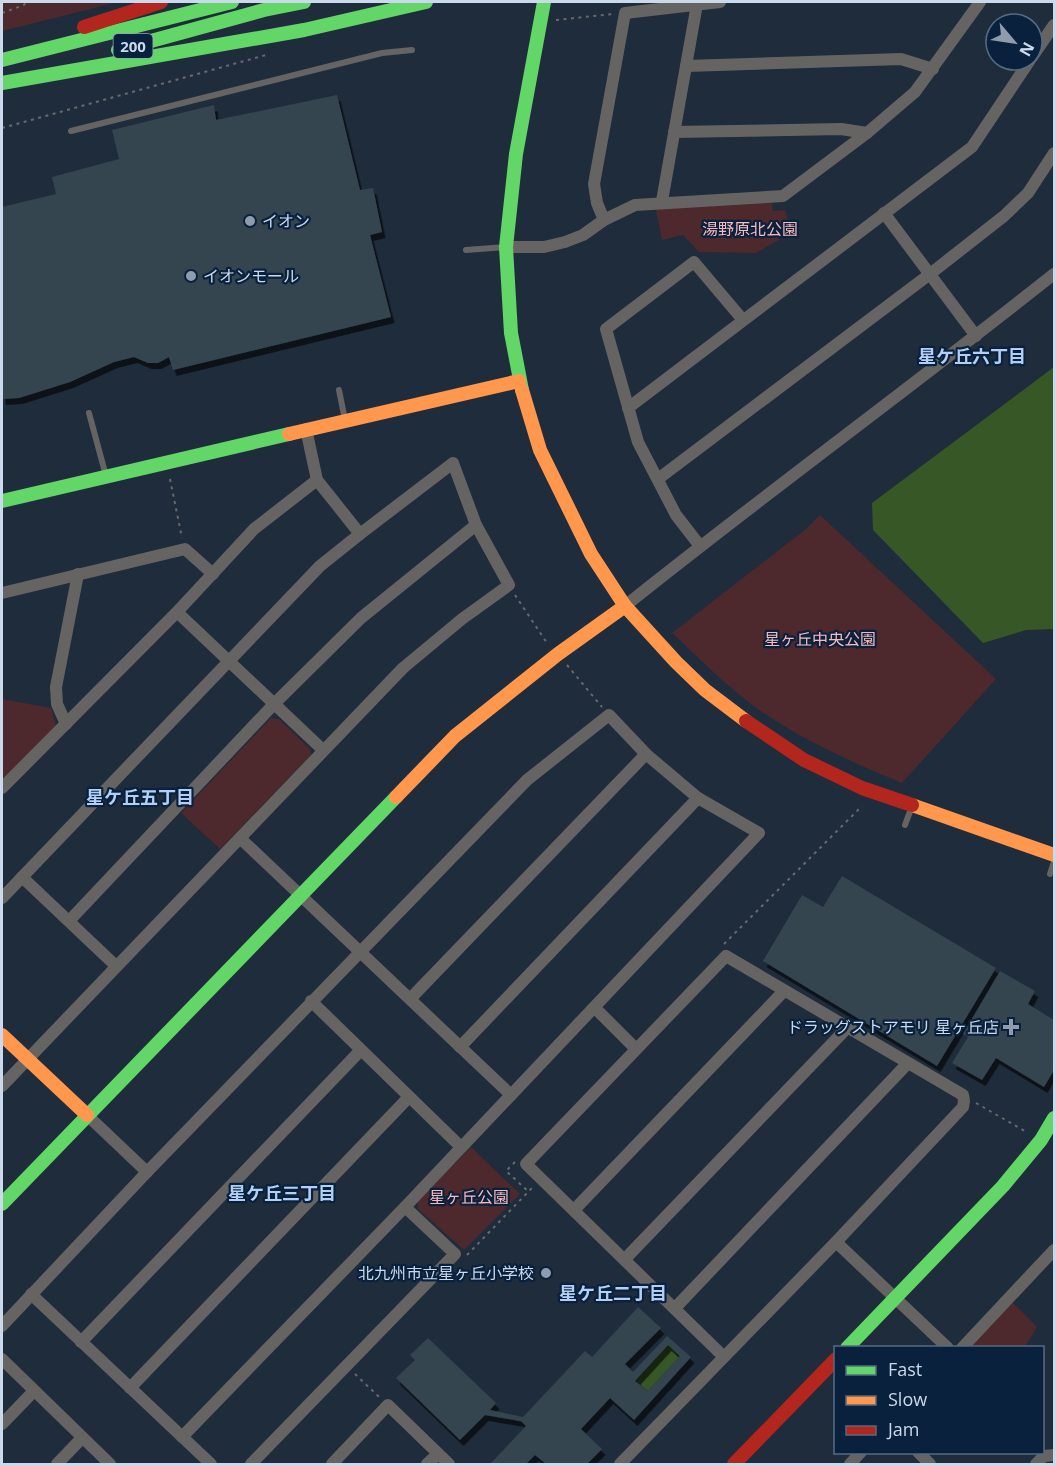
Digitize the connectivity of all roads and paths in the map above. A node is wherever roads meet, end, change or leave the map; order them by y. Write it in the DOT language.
graph roads {
  1 [pos="26,2"];
  2 [pos="161,2"];
  3 [pos="232,2"];
  4 [pos="304,2"];
  5 [pos="426,2"];
  6 [pos="544,2"];
  7 [pos="720,2"];
  8 [pos="980,2"];
  9 [pos="697,4"];
  10 [pos="2,13"];
  11 [pos="625,13"];
  12 [pos="554,21"];
  13 [pos="1054,25"];
  14 [pos="1044,40"];
  15 [pos="412,50"];
  16 [pos="271,52"];
  17 [pos="2,58"];
  18 [pos="686,66"];
  19 [pos="933,69"];
  20 [pos="1022,72"];
  21 [pos="2,82"];
  22 [pos="2,128"];
  23 [pos="71,131"];
  24 [pos="674,132"];
  25 [pos="867,133"];
  26 [pos="1054,153"];
  27 [pos="662,201"];
  28 [pos="884,213"];
  29 [pos="604,220"];
  30 [pos="506,247"];
  31 [pos="466,250"];
  32 [pos="930,274"];
  33 [pos="1054,274"];
  34 [pos="743,320"];
  35 [pos="976,336"];
  36 [pos="519,381"];
  37 [pos="339,390"];
  38 [pos="628,408"];
  39 [pos="89,413"];
  40 [pos="345,420"];
  41 [pos="306,429"];
  42 [pos="106,477"];
  43 [pos="170,479"];
  44 [pos="658,479"];
  45 [pos="317,480"];
  46 [pos="2,501"];
  47 [pos="476,525"];
  48 [pos="360,534"];
  49 [pos="700,546"];
  50 [pos="185,549"];
  51 [pos="78,574"];
  52 [pos="213,574"];
  53 [pos="509,585"];
  54 [pos="2,593"];
  55 [pos="625,606"];
  56 [pos="177,612"];
  57 [pos="547,642"];
  58 [pos="230,660"];
  59 [pos="565,663"];
  60 [pos="274,703"];
  61 [pos="609,716"];
  62 [pos="66,724"];
  63 [pos="323,750"];
  64 [pos="646,754"];
  65 [pos="2,788"];
  66 [pos="698,798"];
  67 [pos="913,806"];
  68 [pos="906,825"];
  69 [pos="240,838"];
  70 [pos="1054,855"];
  71 [pos="1054,862"];
  72 [pos="1050,874"];
  73 [pos="22,877"];
  74 [pos="299,896"];
  75 [pos="2,898"];
  76 [pos="69,921"];
  77 [pos="359,951"];
  78 [pos="116,966"];
  79 [pos="784,991"];
  80 [pos="410,999"];
  81 [pos="311,1001"];
  82 [pos="595,1008"];
  83 [pos="847,1028"];
  84 [pos="2,1035"];
  85 [pos="460,1047"];
  86 [pos="635,1048"];
  87 [pos="360,1051"];
  88 [pos="27,1060"];
  89 [pos="908,1063"];
  90 [pos="2,1086"];
  91 [pos="511,1095"];
  92 [pos="963,1095"];
  93 [pos="409,1097"];
  94 [pos="87,1115"];
  95 [pos="1054,1118"];
  96 [pos="1030,1134"];
  97 [pos="462,1147"];
  98 [pos="147,1172"];
  99 [pos="2,1204"];
  100 [pos="405,1207"];
  101 [pos="574,1210"];
  102 [pos="836,1242"];
  103 [pos="1054,1250"];
  104 [pos="625,1259"];
  105 [pos="32,1294"];
  106 [pos="895,1297"];
  107 [pos="675,1308"];
  108 [pos="2,1326"];
  109 [pos="81,1342"];
  110 [pos="847,1346"];
  111 [pos="947,1346"];
  112 [pos="963,1346"];
  113 [pos="724,1357"];
  114 [pos="2,1359"];
  115 [pos="834,1361"];
  116 [pos="354,1373"];
  117 [pos="130,1388"];
  118 [pos="34,1391"];
  119 [pos="388,1406"];
  120 [pos="2,1424"];
  121 [pos="182,1437"];
  122 [pos="82,1438"];
  123 [pos="438,1454"];
  124 [pos="1054,1455"];
  125 [pos="57,1464"];
  126 [pos="110,1464"];
  127 [pos="211,1464"];
  128 [pos="251,1464"];
  129 [pos="332,1464"];
  130 [pos="428,1464"];
  131 [pos="449,1464"];
  132 [pos="620,1464"];
  133 [pos="734,1464"];
  134 [pos="1036,1464"];
  1 -- 10 [label="path"];
  2 -- 17 [label="main road"];
  3 -- 17 [label="main road, 200"];
  4 -- 21 [label="main road, 200"];
  5 -- 21 [label="main road"];
  6 -- 30 [label="main road"];
  7 -- 9 [label="street"];
  8 -- 19 [label="street"];
  9 -- 11 [label="street"];
  9 -- 18 [label="street"];
  11 -- 12 [label="path"];
  11 -- 29 [label="street"];
  13 -- 14 [label="street"];
  15 -- 23 [label="lane"];
  16 -- 22 [label="path"];
  18 -- 19 [label="street"];
  18 -- 24 [label="street"];
  19 -- 25 [label="street"];
  20 -- 28 [label="street"];
  24 -- 25 [label="street"];
  24 -- 27 [label="street"];
  25 -- 27 [label="street"];
  26 -- 32 [label="street"];
  27 -- 29 [label="street"];
  28 -- 32 [label="street"];
  28 -- 34 [label="street"];
  29 -- 30 [label="street"];
  30 -- 31 [label="lane"];
  30 -- 36 [label="main road"];
  32 -- 35 [label="street"];
  32 -- 44 [label="street"];
  33 -- 35 [label="street"];
  34 -- 38 [label="street"];
  34 -- 38 [label="street"];
  35 -- 49 [label="street"];
  36 -- 40 [label="main road"];
  36 -- 55 [label="main road"];
  37 -- 40 [label="lane"];
  38 -- 44 [label="street"];
  39 -- 42 [label="lane"];
  40 -- 41 [label="main road"];
  41 -- 42 [label="main road"];
  41 -- 45 [label="street"];
  42 -- 46 [label="main road"];
  43 -- 50 [label="path"];
  44 -- 49 [label="street"];
  45 -- 48 [label="street"];
  45 -- 52 [label="street"];
  47 -- 48 [label="street"];
  47 -- 53 [label="street"];
  47 -- 60 [label="street"];
  48 -- 58 [label="street"];
  49 -- 55 [label="street"];
  50 -- 51 [label="street"];
  50 -- 52 [label="street"];
  51 -- 54 [label="street"];
  51 -- 62 [label="street"];
  52 -- 56 [label="street"];
  53 -- 57 [label="path"];
  53 -- 63 [label="street"];
  55 -- 67 [label="main road"];
  55 -- 74 [label="main road"];
  56 -- 58 [label="street"];
  56 -- 62 [label="street"];
  58 -- 60 [label="street"];
  58 -- 73 [label="street"];
  59 -- 61 [label="path"];
  60 -- 63 [label="street"];
  60 -- 76 [label="street"];
  61 -- 64 [label="street"];
  61 -- 77 [label="street"];
  62 -- 65 [label="street"];
  63 -- 69 [label="street"];
  64 -- 66 [label="street"];
  64 -- 80 [label="street"];
  66 -- 82 [label="street"];
  66 -- 85 [label="street"];
  67 -- 68 [label="lane"];
  67 -- 70 [label="main road"];
  69 -- 74 [label="street"];
  69 -- 78 [label="street"];
  71 -- 72 [label="lane"];
  73 -- 75 [label="street"];
  73 -- 76 [label="street"];
  74 -- 77 [label="street"];
  74 -- 94 [label="main road"];
  76 -- 78 [label="street"];
  77 -- 80 [label="street"];
  77 -- 81 [label="street"];
  78 -- 88 [label="street"];
  79 -- 83 [label="street"];
  79 -- 86 [label="street"];
  79 -- 101 [label="street"];
  80 -- 85 [label="street"];
  81 -- 87 [label="street"];
  81 -- 98 [label="street"];
  82 -- 86 [label="street"];
  82 -- 91 [label="street"];
  83 -- 89 [label="street"];
  83 -- 104 [label="street"];
  84 -- 88 [label="main road"];
  85 -- 91 [label="street"];
  86 -- 101 [label="street"];
  87 -- 93 [label="street"];
  87 -- 109 [label="street"];
  88 -- 90 [label="street"];
  88 -- 94 [label="main road"];
  89 -- 92 [label="street"];
  89 -- 107 [label="street"];
  91 -- 97 [label="street"];
  92 -- 96 [label="path"];
  92 -- 102 [label="street"];
  93 -- 97 [label="street"];
  93 -- 117 [label="street"];
  94 -- 98 [label="street"];
  94 -- 99 [label="main road"];
  95 -- 106 [label="main road"];
  97 -- 100 [label="street"];
  98 -- 105 [label="street"];
  100 -- 121 [label="street"];
  100 -- 128 [label="street"];
  101 -- 104 [label="street"];
  102 -- 106 [label="street"];
  102 -- 113 [label="street"];
  103 -- 112 [label="street"];
  104 -- 107 [label="street"];
  105 -- 108 [label="street"];
  105 -- 109 [label="street"];
  106 -- 110 [label="main road"];
  106 -- 111 [label="street"];
  107 -- 113 [label="street"];
  109 -- 117 [label="street"];
  113 -- 132 [label="street"];
  114 -- 118 [label="street"];
  115 -- 133 [label="main road"];
  116 -- 119 [label="path"];
  117 -- 121 [label="street"];
  118 -- 120 [label="street"];
  118 -- 122 [label="street"];
  119 -- 123 [label="street"];
  119 -- 129 [label="street"];
  121 -- 127 [label="street"];
  122 -- 125 [label="street"];
  122 -- 126 [label="street"];
  123 -- 130 [label="street"];
  123 -- 131 [label="street"];
  124 -- 134 [label="street"];
}
